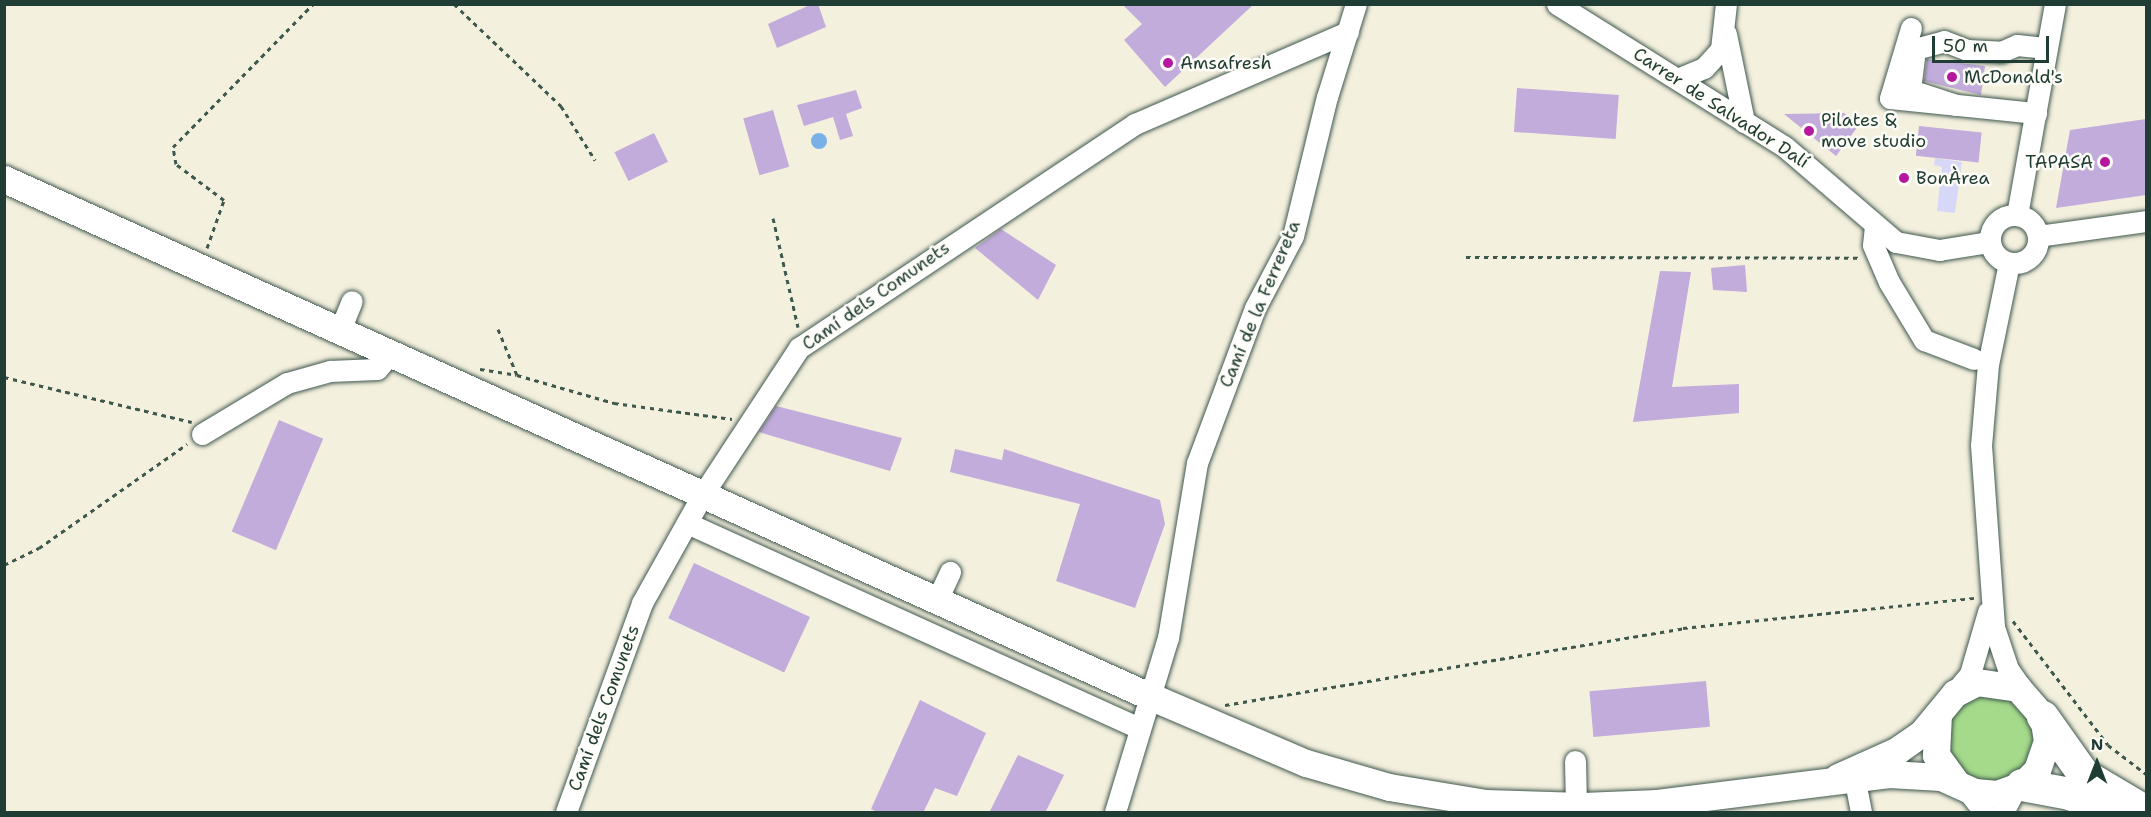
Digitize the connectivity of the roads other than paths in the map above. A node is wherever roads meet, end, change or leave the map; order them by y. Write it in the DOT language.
graph roads {
  1 [pos="1356,4"];
  2 [pos="1557,4"];
  3 [pos="1726,4"];
  4 [pos="2055,4"];
  5 [pos="1348,32"];
  6 [pos="1726,33"];
  7 [pos="2047,48"];
  8 [pos="1680,78"];
  9 [pos="2036,113"];
  10 [pos="1744,122"];
  11 [pos="4,179"];
  12 [pos="2018,215"];
  13 [pos="2146,221"];
  14 [pos="1875,226"];
  15 [pos="2043,236"];
  16 [pos="1989,242"];
  17 [pos="2008,263"];
  18 [pos="352,300"];
  19 [pos="340,330"];
  20 [pos="391,353"];
  21 [pos="1974,359"];
  22 [pos="202,434"];
  23 [pos="703,494"];
  24 [pos="687,523"];
  25 [pos="950,572"];
  26 [pos="1989,590"];
  27 [pos="937,600"];
  28 [pos="1955,693"];
  29 [pos="2025,693"];
  30 [pos="1147,695"];
  31 [pos="1938,714"];
  32 [pos="2043,717"];
  33 [pos="1139,728"];
  34 [pos="1575,761"];
  35 [pos="1846,776"];
  36 [pos="1961,786"];
  37 [pos="2019,787"];
  38 [pos="1576,806"];
  39 [pos="2146,812"];
  40 [pos="566,813"];
  41 [pos="1115,813"];
  42 [pos="1861,813"];
  43 [pos="1984,813"];
  44 [pos="2003,813"];
  45 [pos="2112,813"];
  1 -- 5 [label="street, Camí de la Ferrereta"];
  2 -- 8 [label="street, Carrer de Salvador Dalí"];
  3 -- 6 [label="street"];
  4 -- 7 [label="street"];
  5 -- 23 [label="street, Camí dels Comunets"];
  5 -- 30 [label="street, Camí de la Ferrereta"];
  6 -- 8 [label="street"];
  6 -- 10 [label="street"];
  7 -- 9 [label="street"];
  7 -- 9 [label="street"];
  8 -- 10 [label="street, Carrer de Salvador Dalí"];
  9 -- 12 [label="street"];
  10 -- 14 [label="street, Carrer de Salvador Dalí"];
  11 -- 19 [label="main road"];
  12 -- 15 [label="street"];
  12 -- 16 [label="street"];
  13 -- 15 [label="street"];
  14 -- 16 [label="street, Carrer de Salvador Dalí"];
  14 -- 21 [label="street"];
  15 -- 17 [label="street"];
  16 -- 17 [label="street"];
  17 -- 26 [label="street"];
  18 -- 19 [label="street"];
  19 -- 20 [label="main road"];
  20 -- 22 [label="street"];
  20 -- 23 [label="main road"];
  23 -- 24 [label="street, Camí dels Comunets"];
  23 -- 27 [label="main road"];
  24 -- 33 [label="street"];
  24 -- 40 [label="street, Camí dels Comunets"];
  25 -- 27 [label="street"];
  26 -- 28 [label="street"];
  26 -- 29 [label="street"];
  27 -- 30 [label="main road"];
  28 -- 29 [label="main road"];
  28 -- 31 [label="main road"];
  29 -- 32 [label="main road"];
  30 -- 33 [label="street, Camí de la Ferrereta"];
  30 -- 38 [label="main road"];
  31 -- 35 [label="main road"];
  31 -- 36 [label="main road"];
  32 -- 37 [label="main road"];
  32 -- 39 [label="highway"];
  33 -- 41 [label="street, Camí de la Ferrereta"];
  34 -- 38 [label="street"];
  35 -- 36 [label="main road"];
  35 -- 38 [label="main road"];
  35 -- 42 [label="street"];
  36 -- 37 [label="main road"];
  36 -- 43 [label="street"];
  37 -- 44 [label="street"];
  37 -- 45 [label="highway"];
}
